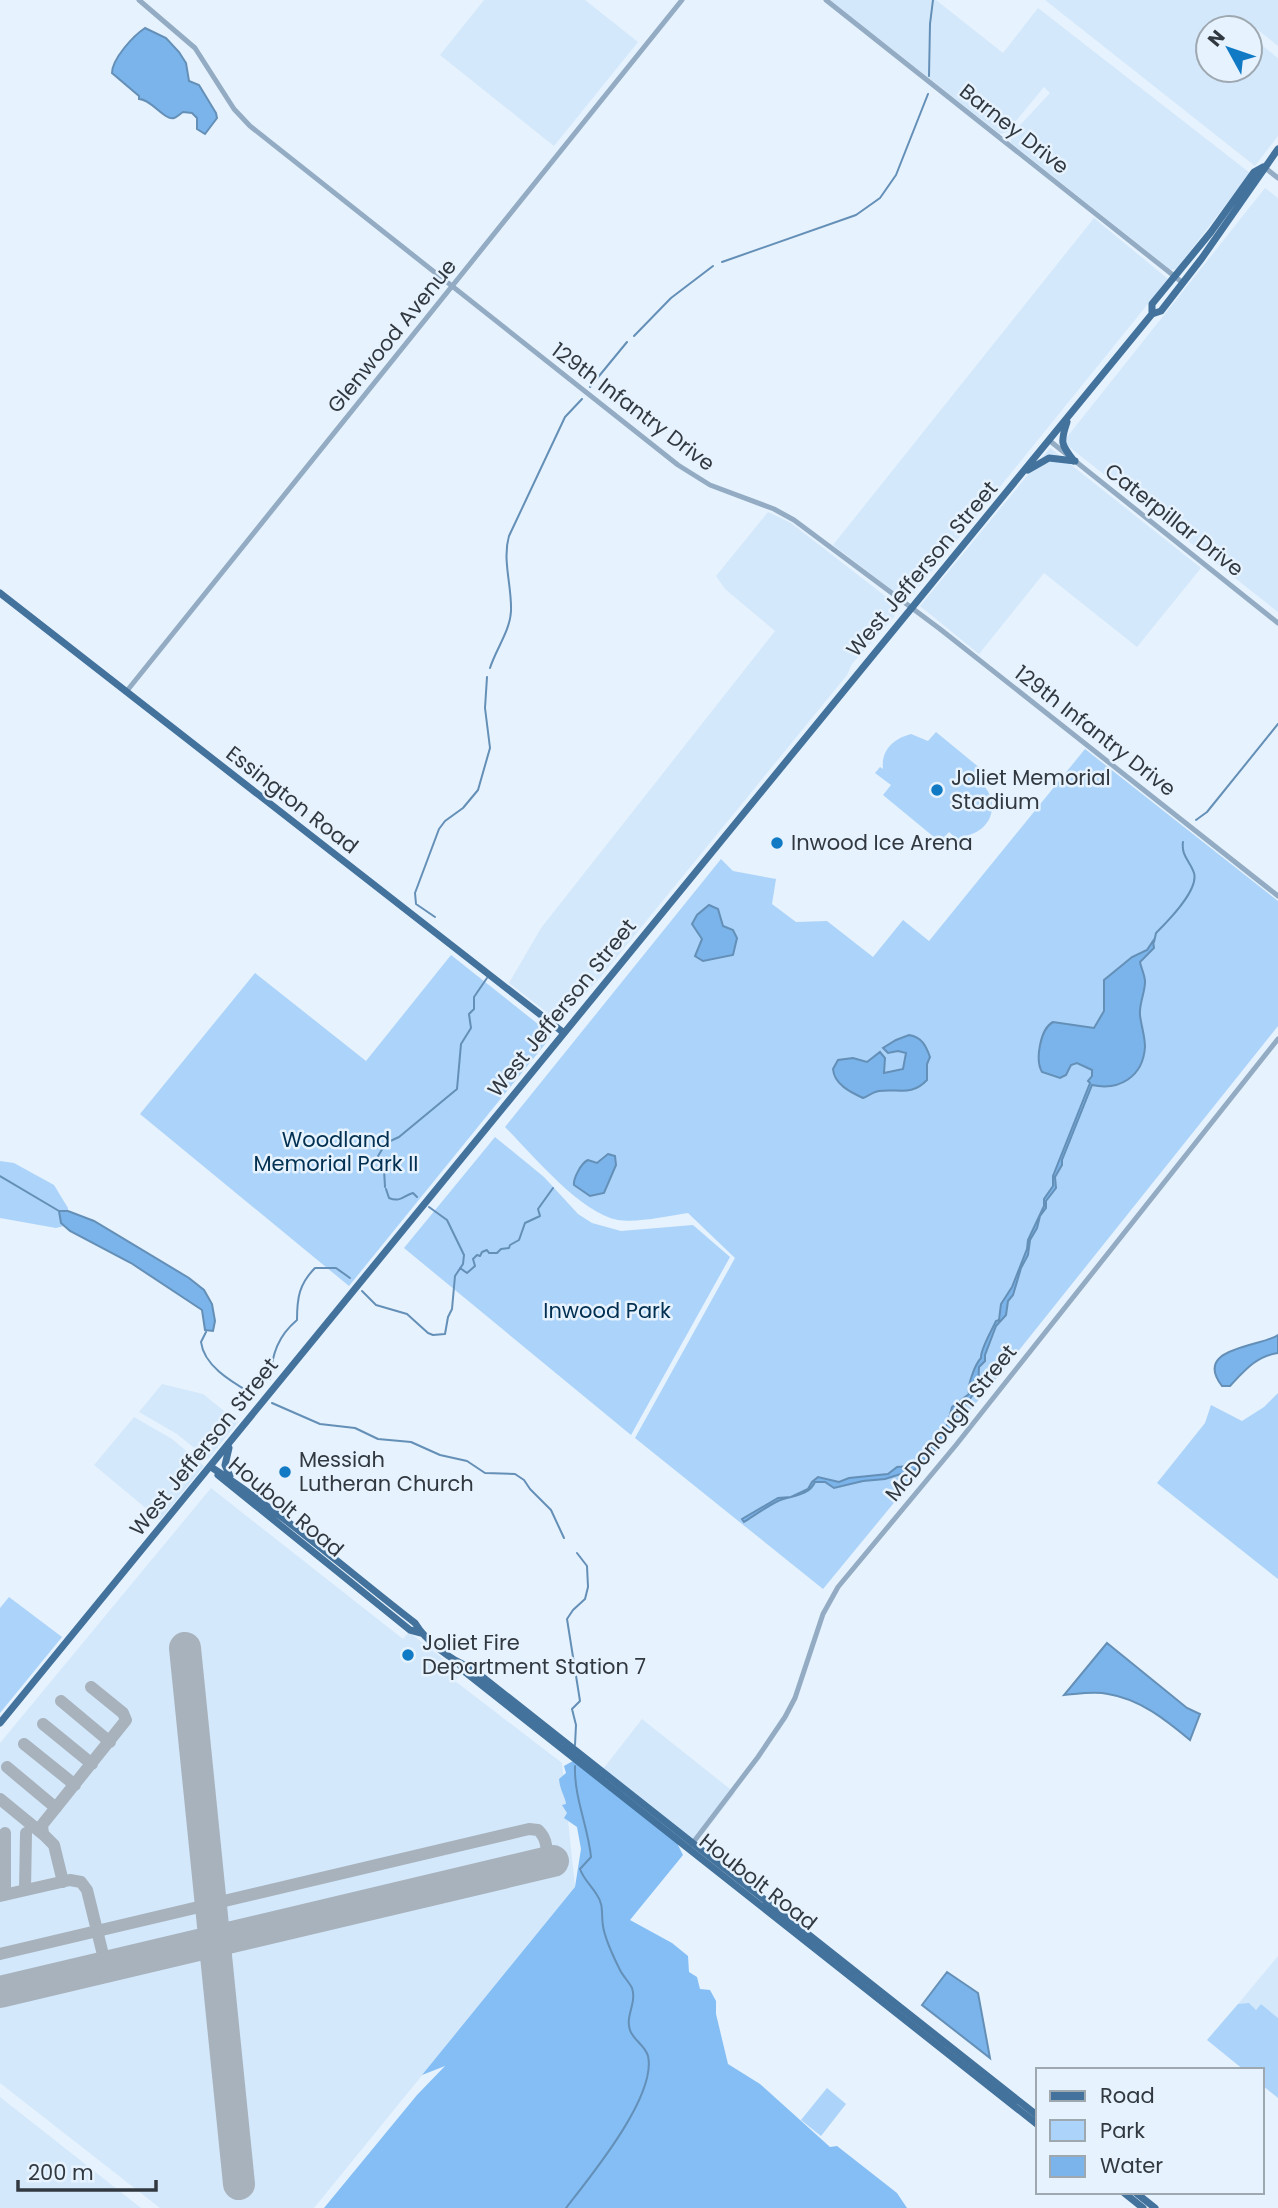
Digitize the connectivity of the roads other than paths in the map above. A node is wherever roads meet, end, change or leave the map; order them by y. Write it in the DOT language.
graph roads {
  1 [pos="139,0"];
  2 [pos="682,0"];
  3 [pos="826,0"];
  4 [pos="1278,149"];
  5 [pos="1264,167"];
  6 [pos="1278,178"];
  7 [pos="1175,277"];
  8 [pos="1183,283"];
  9 [pos="453,287"];
  10 [pos="1152,314"];
  11 [pos="1068,418"];
  12 [pos="1050,441"];
  13 [pos="1075,461"];
  14 [pos="1024,472"];
  15 [pos="0,593"];
  16 [pos="911,609"];
  17 [pos="1278,623"];
  18 [pos="126,692"];
  19 [pos="1278,896"];
  20 [pos="564,1033"];
  21 [pos="1278,1039"];
  22 [pos="230,1442"];
  23 [pos="211,1467"];
  24 [pos="238,1484"];
  25 [pos="421,1633"];
  26 [pos="0,1723"];
  27 [pos="690,1846"];
  28 [pos="1036,2114"];
  29 [pos="1036,2123"];
  30 [pos="1126,2194"];
  31 [pos="1137,2194"];
  32 [pos="1143,2208"];
  33 [pos="1154,2208"];
  1 -- 9 [label="street, 129th Infantry Drive"];
  2 -- 9 [label="street, Glenwood Avenue"];
  3 -- 7 [label="street, Barney Drive"];
  4 -- 5 [label="main road, West Jefferson Street"];
  5 -- 6 [label="street"];
  5 -- 7 [label="main road, West Jefferson Street"];
  5 -- 8 [label="main road, West Jefferson Street"];
  7 -- 8 [label="street, Barney Drive"];
  7 -- 10 [label="main road, West Jefferson Street"];
  8 -- 10 [label="main road, West Jefferson Street"];
  9 -- 16 [label="street, 129th Infantry Drive"];
  9 -- 18 [label="street, Glenwood Avenue"];
  10 -- 11 [label="main road, West Jefferson Street"];
  11 -- 12 [label="main road, West Jefferson Street"];
  11 -- 13 [label="main road"];
  12 -- 13 [label="street, Caterpillar Drive"];
  12 -- 14 [label="main road, West Jefferson Street"];
  13 -- 14 [label="main road"];
  13 -- 17 [label="street, Caterpillar Drive"];
  14 -- 16 [label="main road, West Jefferson Street"];
  15 -- 18 [label="main road, Essington Road"];
  16 -- 19 [label="street, 129th Infantry Drive"];
  16 -- 20 [label="main road, West Jefferson Street"];
  18 -- 20 [label="main road, Essington Road"];
  20 -- 22 [label="main road, West Jefferson Street"];
  21 -- 27 [label="street, McDonough Street"];
  22 -- 23 [label="main road, West Jefferson Street"];
  22 -- 24 [label="main road"];
  23 -- 24 [label="main road, Houbolt Road"];
  23 -- 25 [label="main road, Houbolt Road"];
  23 -- 26 [label="main road, West Jefferson Street"];
  24 -- 25 [label="main road, Houbolt Road"];
  25 -- 27 [label="main road, Houbolt Road"];
  27 -- 28 [label="main road, Houbolt Road"];
  27 -- 29 [label="main road, Houbolt Road"];
  30 -- 32 [label="main road"];
  31 -- 33 [label="main road"];
}
